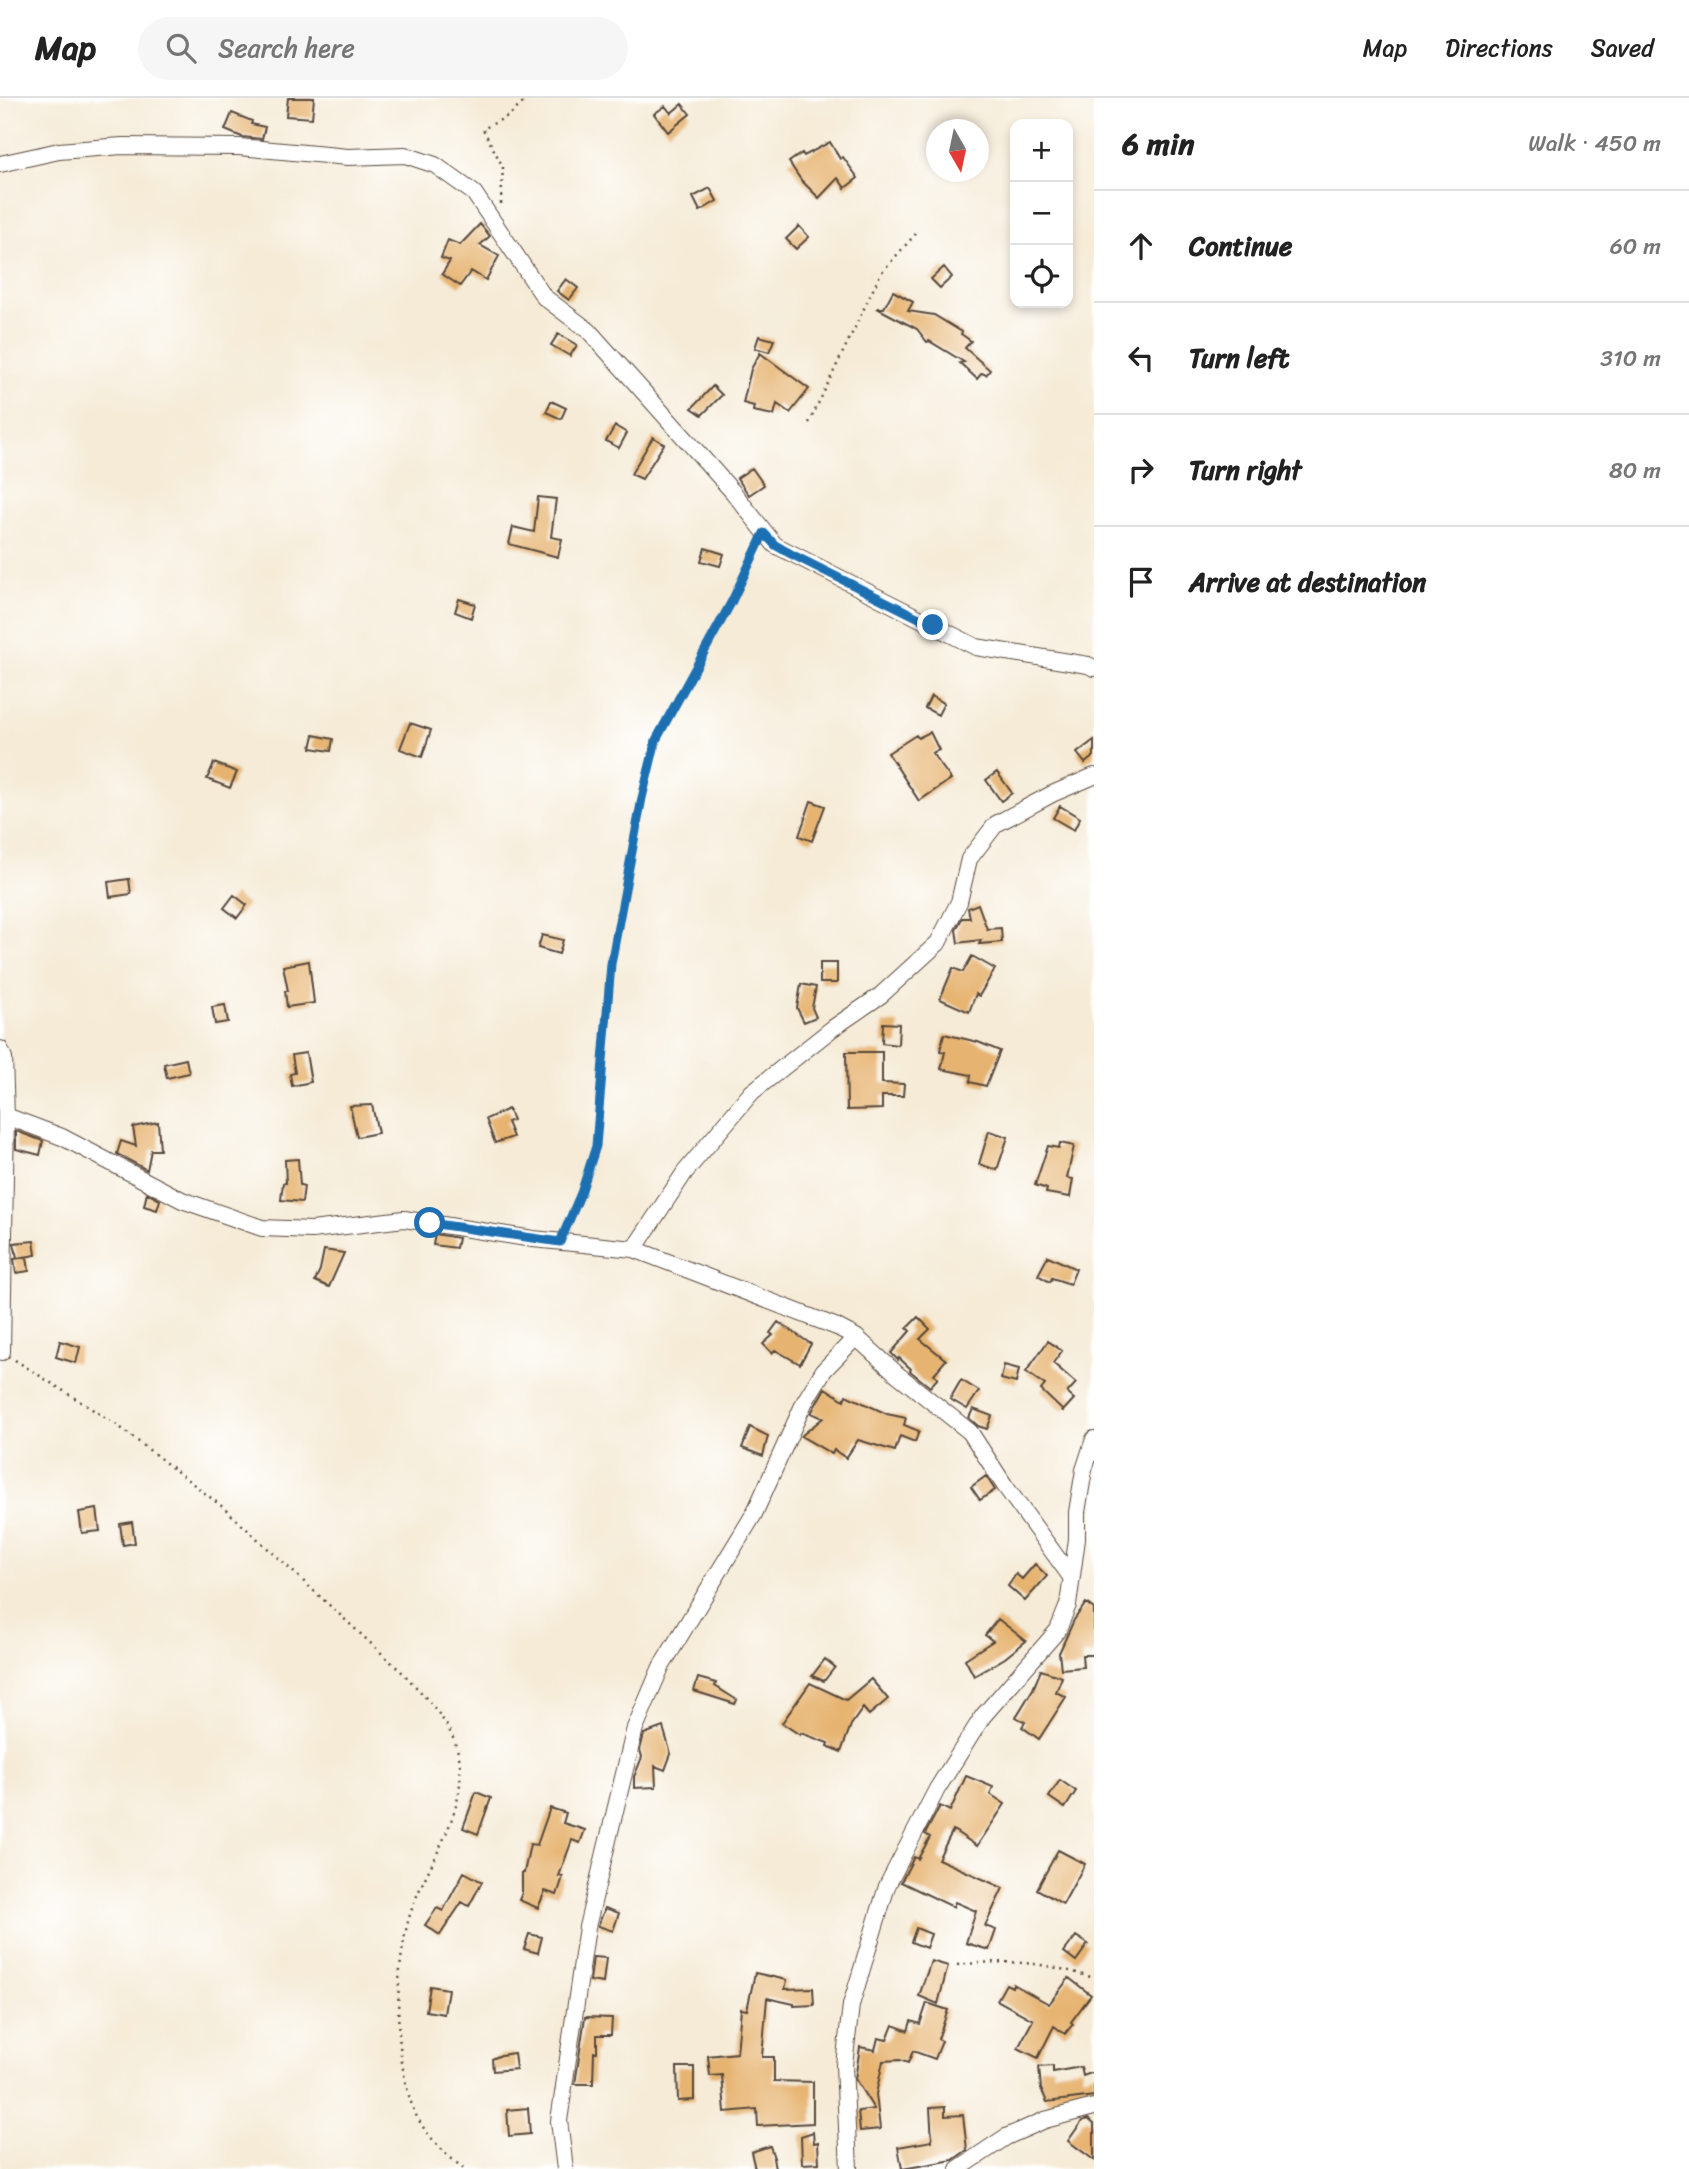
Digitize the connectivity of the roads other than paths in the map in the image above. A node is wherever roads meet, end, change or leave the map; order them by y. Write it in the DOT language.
graph roads {
  1 [pos="0,164"];
  2 [pos="1094,668"];
  3 [pos="1094,776"];
  4 [pos="0,1049"];
  5 [pos="6,1116"];
  6 [pos="634,1249"];
  7 [pos="856,1337"];
  8 [pos="2,1352"];
  9 [pos="1094,1439"];
  10 [pos="1071,1577"];
  11 [pos="1094,2106"];
  12 [pos="854,2168"];
  13 [pos="565,2169"];
  14 [pos="958,2169"];
  1 -- 2 [label="street"];
  3 -- 6 [label="street"];
  4 -- 5 [label="street"];
  5 -- 6 [label="street"];
  5 -- 8 [label="street"];
  6 -- 7 [label="street"];
  7 -- 10 [label="street"];
  7 -- 13 [label="street"];
  9 -- 10 [label="street"];
  10 -- 12 [label="street"];
  11 -- 14 [label="street"];
}
